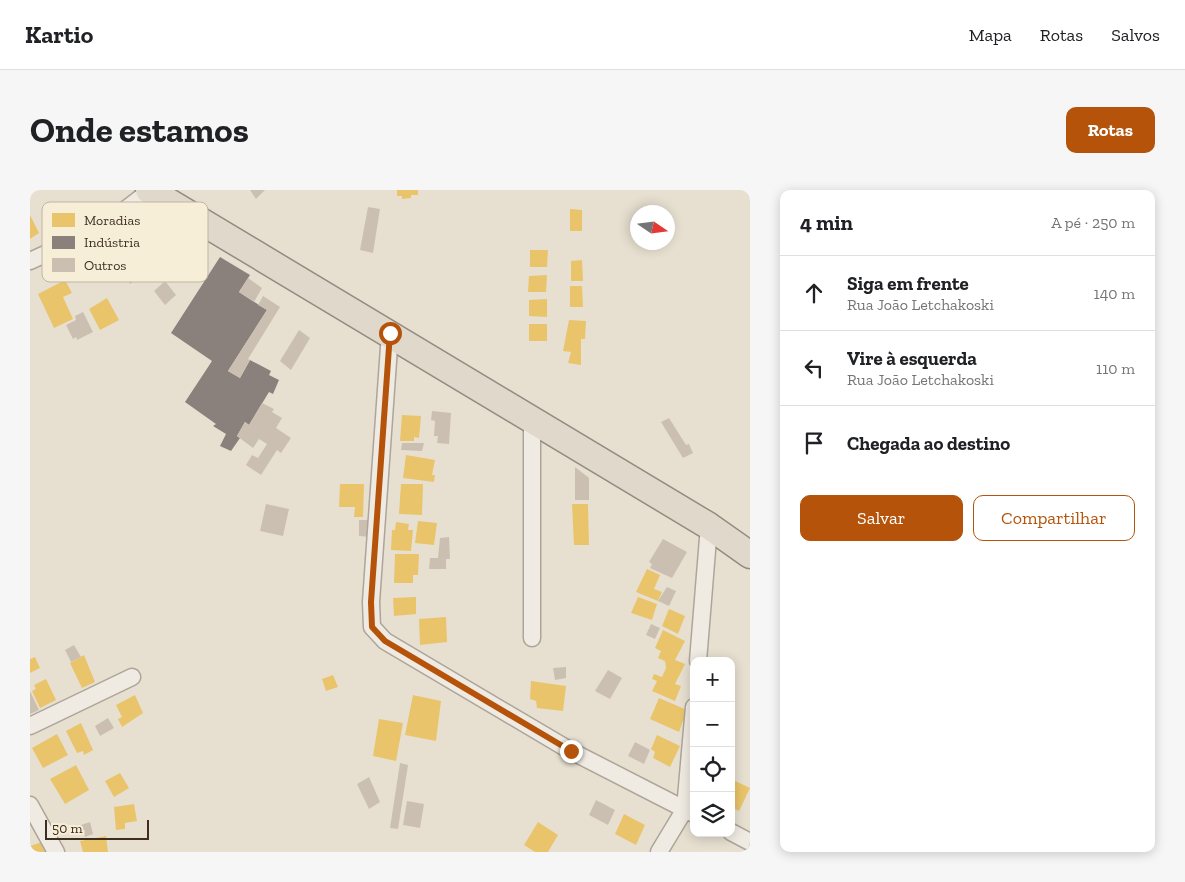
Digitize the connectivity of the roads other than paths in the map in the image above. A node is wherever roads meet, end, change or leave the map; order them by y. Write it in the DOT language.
graph roads {
  1 [pos="150,190"];
  2 [pos="135,202"];
  3 [pos="170,202"];
  4 [pos="208,225"];
  5 [pos="42,256"];
  6 [pos="30,261"];
  7 [pos="390,333"];
  8 [pos="532,420"];
  9 [pos="709,526"];
  10 [pos="750,556"];
  11 [pos="532,638"];
  12 [pos="698,657"];
  13 [pos="132,677"];
  14 [pos="30,726"];
  15 [pos="692,747"];
  16 [pos="30,805"];
  17 [pos="689,812"];
  18 [pos="735,834"];
  19 [pos="750,842"];
  20 [pos="56,852"];
  21 [pos="659,852"];
  1 -- 2 [label="street"];
  1 -- 3 [label="highway"];
  4 -- 7 [label="highway"];
  5 -- 6 [label="street"];
  7 -- 8 [label="highway"];
  7 -- 17 [label="street"];
  8 -- 9 [label="highway"];
  8 -- 11 [label="street"];
  9 -- 10 [label="highway"];
  9 -- 12 [label="street"];
  13 -- 14 [label="street"];
  15 -- 17 [label="street"];
  16 -- 20 [label="street"];
  17 -- 21 [label="street"];
  18 -- 19 [label="street"];
}
